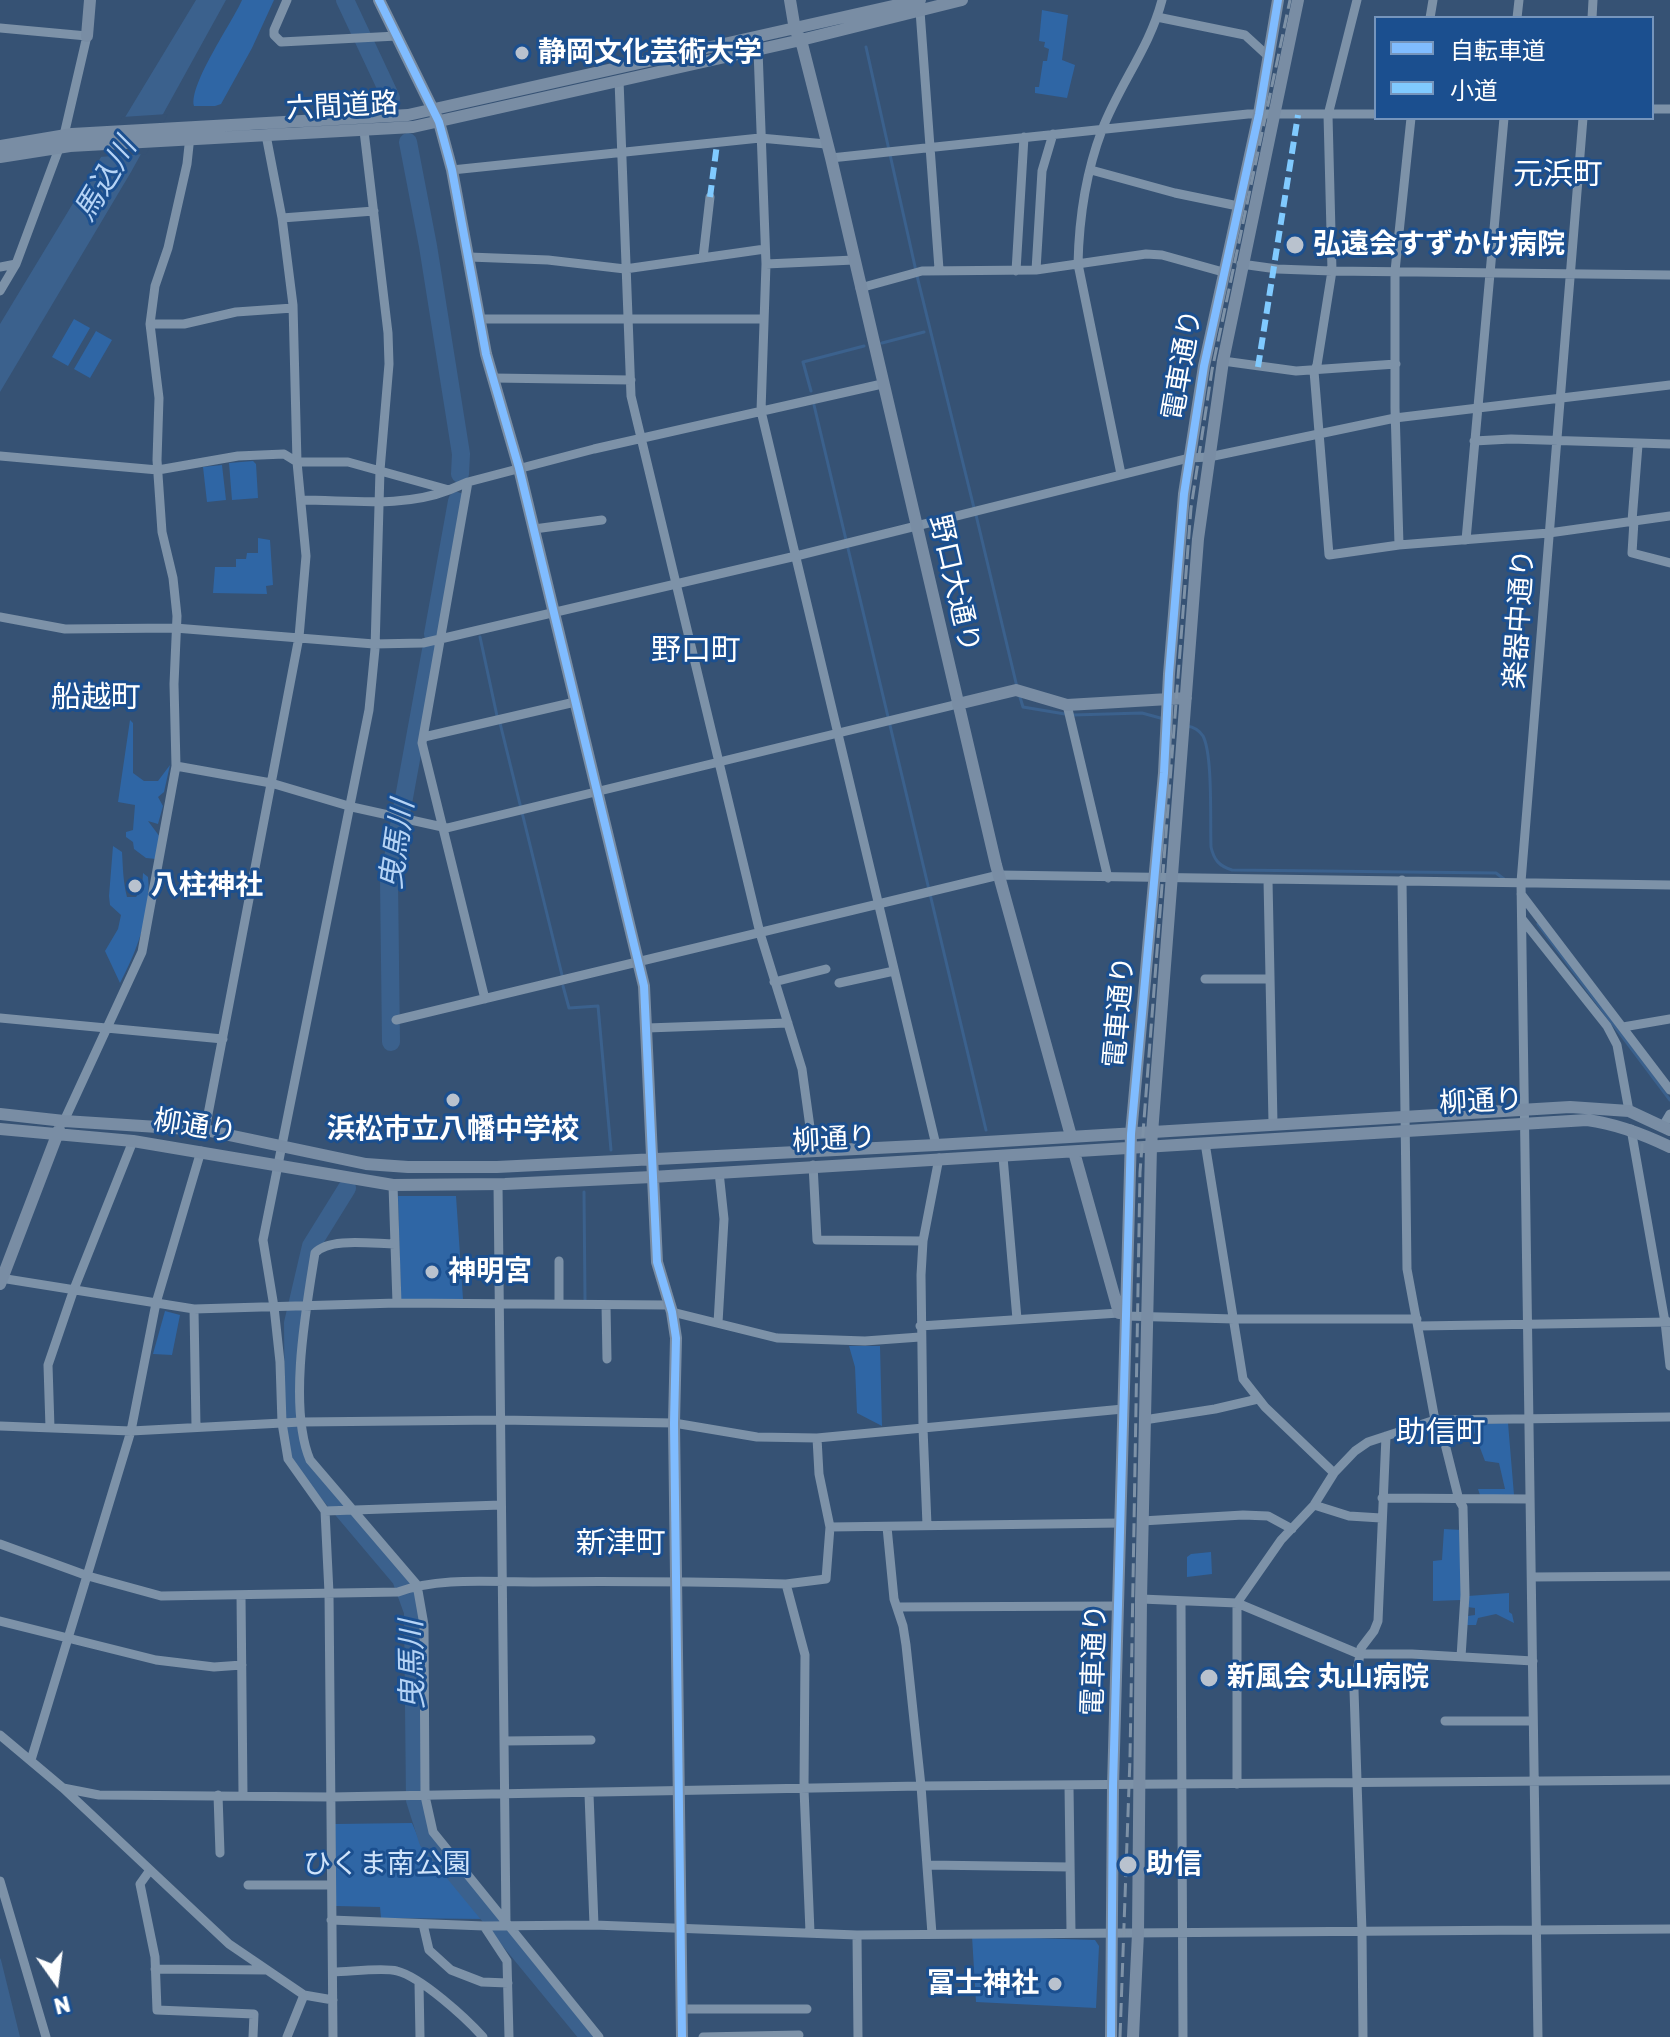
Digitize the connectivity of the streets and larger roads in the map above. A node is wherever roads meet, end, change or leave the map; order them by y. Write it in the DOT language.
graph roads {
  1 [pos="90,0"];
  2 [pos="287,0"];
  3 [pos="379,0"];
  4 [pos="790,0"];
  5 [pos="962,0"];
  6 [pos="1162,0"];
  7 [pos="1278,0"];
  8 [pos="1298,0"];
  9 [pos="1357,0"];
  10 [pos="920,5"];
  11 [pos="1157,17"];
  12 [pos="0,28"];
  13 [pos="798,35"];
  14 [pos="87,36"];
  15 [pos="397,36"];
  16 [pos="758,50"];
  17 [pos="1269,57"];
  18 [pos="619,80"];
  19 [pos="432,109"];
  20 [pos="1259,114"];
  21 [pos="1273,114"];
  22 [pos="1374,114"];
  23 [pos="1328,115"];
  24 [pos="1411,120"];
  25 [pos="1504,120"];
  26 [pos="1583,120"];
  27 [pos="439,122"];
  28 [pos="1102,130"];
  29 [pos="364,131"];
  30 [pos="190,133"];
  31 [pos="1053,134"];
  32 [pos="266,135"];
  33 [pos="1024,137"];
  34 [pos="760,138"];
  35 [pos="66,141"];
  36 [pos="826,144"];
  37 [pos="0,146"];
  38 [pos="930,146"];
  39 [pos="621,154"];
  40 [pos="0,157"];
  41 [pos="831,158"];
  42 [pos="452,170"];
  43 [pos="1091,170"];
  44 [pos="710,197"];
  45 [pos="1238,206"];
  46 [pos="374,211"];
  47 [pos="282,218"];
  48 [pos="765,249"];
  49 [pos="469,257"];
  50 [pos="703,258"];
  51 [pos="854,260"];
  52 [pos="16,264"];
  53 [pos="766,264"];
  54 [pos="1078,264"];
  55 [pos="1241,264"];
  56 [pos="0,267"];
  57 [pos="625,269"];
  58 [pos="939,269"];
  59 [pos="1036,270"];
  60 [pos="1016,271"];
  61 [pos="1332,271"];
  62 [pos="1395,271"];
  63 [pos="1223,272"];
  64 [pos="1490,273"];
  65 [pos="1571,274"];
  66 [pos="1670,275"];
  67 [pos="860,288"];
  68 [pos="0,291"];
  69 [pos="293,308"];
  70 [pos="479,319"];
  71 [pos="763,319"];
  72 [pos="629,320"];
  73 [pos="150,324"];
  74 [pos="1223,361"];
  75 [pos="1396,364"];
  76 [pos="1314,371"];
  77 [pos="493,378"];
  78 [pos="631,380"];
  79 [pos="882,384"];
  80 [pos="1670,385"];
  81 [pos="1560,398"];
  82 [pos="1476,408"];
  83 [pos="761,411"];
  84 [pos="1395,418"];
  85 [pos="1319,432"];
  86 [pos="640,440"];
  87 [pos="1556,440"];
  88 [pos="1474,441"];
  89 [pos="1670,444"];
  90 [pos="1638,445"];
  91 [pos="0,456"];
  92 [pos="1209,457"];
  93 [pos="1189,458"];
  94 [pos="297,462"];
  95 [pos="519,468"];
  96 [pos="158,470"];
  97 [pos="380,470"];
  98 [pos="1121,474"];
  99 [pos="468,482"];
  100 [pos="449,490"];
  101 [pos="301,500"];
  102 [pos="379,501"];
  103 [pos="1670,516"];
  104 [pos="602,520"];
  105 [pos="1633,521"];
  106 [pos="916,527"];
  107 [pos="534,529"];
  108 [pos="1549,533"];
  109 [pos="1466,540"];
  110 [pos="1399,545"];
  111 [pos="796,556"];
  112 [pos="1670,563"];
  113 [pos="675,584"];
  114 [pos="555,614"];
  115 [pos="0,617"];
  116 [pos="175,628"];
  117 [pos="299,637"];
  118 [pos="440,641"];
  119 [pos="374,644"];
  120 [pos="1168,698"];
  121 [pos="1186,698"];
  122 [pos="575,702"];
  123 [pos="958,704"];
  124 [pos="1067,705"];
  125 [pos="838,733"];
  126 [pos="424,737"];
  127 [pos="718,764"];
  128 [pos="176,766"];
  129 [pos="271,783"];
  130 [pos="597,793"];
  131 [pos="352,807"];
  132 [pos="444,826"];
  133 [pos="999,875"];
  134 [pos="1108,878"];
  135 [pos="1154,878"];
  136 [pos="1173,878"];
  137 [pos="1268,880"];
  138 [pos="1402,880"];
  139 [pos="1512,882"];
  140 [pos="1670,885"];
  141 [pos="1521,894"];
  142 [pos="879,905"];
  143 [pos="1522,919"];
  144 [pos="760,933"];
  145 [pos="638,962"];
  146 [pos="826,969"];
  147 [pos="894,971"];
  148 [pos="1205,979"];
  149 [pos="1270,979"];
  150 [pos="774,982"];
  151 [pos="839,983"];
  152 [pos="485,999"];
  153 [pos="0,1018"];
  154 [pos="1670,1019"];
  155 [pos="396,1020"];
  156 [pos="788,1023"];
  157 [pos="1623,1027"];
  158 [pos="109,1028"];
  159 [pos="647,1028"];
  160 [pos="223,1039"];
  161 [pos="1670,1090"];
  162 [pos="1526,1109"];
  163 [pos="1629,1111"];
  164 [pos="0,1114"];
  165 [pos="1406,1116"];
  166 [pos="64,1121"];
  167 [pos="1273,1123"];
  168 [pos="1526,1124"];
  169 [pos="1668,1124"];
  170 [pos="0,1129"];
  171 [pos="1631,1129"];
  172 [pos="205,1130"];
  173 [pos="1152,1131"];
  174 [pos="1406,1131"];
  175 [pos="56,1136"];
  176 [pos="1071,1136"];
  177 [pos="133,1141"];
  178 [pos="1131,1141"];
  179 [pos="1205,1143"];
  180 [pos="936,1145"];
  181 [pos="1151,1146"];
  182 [pos="283,1147"];
  183 [pos="1670,1147"];
  184 [pos="813,1149"];
  185 [pos="201,1151"];
  186 [pos="1074,1152"];
  187 [pos="1003,1157"];
  188 [pos="651,1158"];
  189 [pos="939,1158"];
  190 [pos="813,1165"];
  191 [pos="279,1166"];
  192 [pos="719,1172"];
  193 [pos="652,1177"];
  194 [pos="498,1184"];
  195 [pos="393,1185"];
  196 [pos="923,1241"];
  197 [pos="395,1244"];
  198 [pos="559,1261"];
  199 [pos="1,1280"];
  200 [pos="74,1289"];
  201 [pos="156,1303"];
  202 [pos="397,1303"];
  203 [pos="499,1304"];
  204 [pos="559,1304"];
  205 [pos="606,1305"];
  206 [pos="274,1307"];
  207 [pos="305,1307"];
  208 [pos="670,1308"];
  209 [pos="194,1309"];
  210 [pos="1122,1314"];
  211 [pos="1147,1316"];
  212 [pos="1017,1319"];
  213 [pos="1234,1319"];
  214 [pos="1418,1322"];
  215 [pos="1668,1322"];
  216 [pos="718,1323"];
  217 [pos="1529,1324"];
  218 [pos="920,1326"];
  219 [pos="920,1337"];
  220 [pos="607,1359"];
  221 [pos="1670,1366"];
  222 [pos="1258,1399"];
  223 [pos="1123,1409"];
  224 [pos="1670,1417"];
  225 [pos="1529,1419"];
  226 [pos="500,1420"];
  227 [pos="1144,1420"];
  228 [pos="1437,1420"];
  229 [pos="300,1422"];
  230 [pos="284,1423"];
  231 [pos="674,1423"];
  232 [pos="0,1426"];
  233 [pos="196,1427"];
  234 [pos="50,1428"];
  235 [pos="923,1428"];
  236 [pos="131,1431"];
  237 [pos="1386,1436"];
  238 [pos="817,1438"];
  239 [pos="1334,1473"];
  240 [pos="1382,1498"];
  241 [pos="1530,1499"];
  242 [pos="1459,1500"];
  243 [pos="501,1505"];
  244 [pos="1314,1505"];
  245 [pos="351,1510"];
  246 [pos="329,1511"];
  247 [pos="1381,1518"];
  248 [pos="1142,1521"];
  249 [pos="1121,1523"];
  250 [pos="927,1525"];
  251 [pos="830,1527"];
  252 [pos="887,1527"];
  253 [pos="1292,1529"];
  254 [pos="0,1544"];
  255 [pos="88,1576"];
  256 [pos="1670,1576"];
  257 [pos="1532,1577"];
  258 [pos="677,1581"];
  259 [pos="502,1582"];
  260 [pos="786,1584"];
  261 [pos="414,1586"];
  262 [pos="329,1593"];
  263 [pos="241,1595"];
  264 [pos="1141,1599"];
  265 [pos="1181,1601"];
  266 [pos="1237,1603"];
  267 [pos="1119,1606"];
  268 [pos="897,1607"];
  269 [pos="0,1621"];
  270 [pos="69,1636"];
  271 [pos="1359,1654"];
  272 [pos="1461,1657"];
  273 [pos="1533,1661"];
  274 [pos="242,1665"];
  275 [pos="1445,1721"];
  276 [pos="1533,1721"];
  277 [pos="0,1735"];
  278 [pos="591,1740"];
  279 [pos="504,1741"];
  280 [pos="31,1760"];
  281 [pos="1670,1780"];
  282 [pos="1357,1782"];
  283 [pos="1534,1782"];
  284 [pos="1237,1784"];
  285 [pos="1182,1785"];
  286 [pos="921,1786"];
  287 [pos="1069,1786"];
  288 [pos="1113,1786"];
  289 [pos="1138,1786"];
  290 [pos="63,1788"];
  291 [pos="804,1789"];
  292 [pos="680,1792"];
  293 [pos="589,1794"];
  294 [pos="218,1795"];
  295 [pos="243,1795"];
  296 [pos="505,1795"];
  297 [pos="419,1796"];
  298 [pos="331,1797"];
  299 [pos="220,1853"];
  300 [pos="927,1865"];
  301 [pos="1070,1867"];
  302 [pos="150,1870"];
  303 [pos="0,1881"];
  304 [pos="248,1885"];
  305 [pos="331,1885"];
  306 [pos="331,1920"];
  307 [pos="423,1924"];
  308 [pos="504,1924"];
  309 [pos="487,1925"];
  310 [pos="594,1925"];
  311 [pos="1537,1929"];
  312 [pos="1670,1929"];
  313 [pos="682,1930"];
  314 [pos="810,1932"];
  315 [pos="1071,1932"];
  316 [pos="1362,1932"];
  317 [pos="1113,1933"];
  318 [pos="1138,1933"];
  319 [pos="1183,1933"];
  320 [pos="932,1934"];
  321 [pos="857,1935"];
  322 [pos="155,1969"];
  323 [pos="267,1970"];
  324 [pos="333,1972"];
  325 [pos="419,1983"];
  326 [pos="508,1983"];
  327 [pos="304,1995"];
  328 [pos="333,2000"];
  329 [pos="683,2009"];
  330 [pos="807,2009"];
  331 [pos="799,2035"];
  332 [pos="46,2037"];
  333 [pos="253,2037"];
  334 [pos="287,2037"];
  335 [pos="333,2037"];
  336 [pos="420,2037"];
  337 [pos="483,2037"];
  338 [pos="509,2037"];
  339 [pos="599,2037"];
  340 [pos="682,2037"];
  341 [pos="703,2037"];
  342 [pos="858,2037"];
  343 [pos="1111,2037"];
  344 [pos="1133,2037"];
  345 [pos="1183,2037"];
  346 [pos="1363,2037"];
  347 [pos="1538,2037"];
  1 -- 14 [label="street"];
  2 -- 15 [label="street"];
  3 -- 15 [label="street"];
  4 -- 13 [label="street, 野口大通り"];
  5 -- 10 [label="street, 六間道路"];
  6 -- 11 [label="street"];
  7 -- 17 [label="street, 電車通り"];
  8 -- 21 [label="street, 電車通り"];
  9 -- 23 [label="street"];
  10 -- 13 [label="street, 六間道路"];
  10 -- 38 [label="street"];
  11 -- 17 [label="street"];
  11 -- 28 [label="street"];
  12 -- 14 [label="street"];
  13 -- 16 [label="street, 六間道路"];
  13 -- 19 [label="street, 六間道路"];
  13 -- 36 [label="street, 野口大通り"];
  14 -- 35 [label="street"];
  15 -- 19 [label="street"];
  16 -- 18 [label="street, 六間道路"];
  16 -- 34 [label="street"];
  17 -- 20 [label="street, 電車通り"];
  18 -- 27 [label="street, 六間道路"];
  18 -- 39 [label="street"];
  19 -- 27 [label="street"];
  19 -- 30 [label="street, 六間道路"];
  20 -- 21 [label="street"];
  20 -- 28 [label="street"];
  20 -- 45 [label="street, 電車通り"];
  21 -- 23 [label="street"];
  21 -- 55 [label="street, 電車通り"];
  22 -- 23 [label="street"];
  23 -- 61 [label="street"];
  24 -- 62 [label="street"];
  25 -- 64 [label="street"];
  26 -- 65 [label="street, 楽器中通り"];
  27 -- 29 [label="street, 六間道路"];
  27 -- 42 [label="street"];
  28 -- 31 [label="street"];
  28 -- 43 [label="street"];
  29 -- 32 [label="street, 六間道路"];
  29 -- 46 [label="street"];
  30 -- 32 [label="street, 六間道路"];
  30 -- 35 [label="street, 六間道路"];
  30 -- 35 [label="street, 六間道路"];
  30 -- 73 [label="street"];
  31 -- 33 [label="street"];
  31 -- 59 [label="street"];
  32 -- 47 [label="street"];
  33 -- 38 [label="street"];
  33 -- 60 [label="street"];
  34 -- 36 [label="street"];
  34 -- 39 [label="street"];
  34 -- 48 [label="street"];
  35 -- 37 [label="street, 六間道路"];
  35 -- 40 [label="street, 六間道路"];
  35 -- 52 [label="street"];
  36 -- 41 [label="street, 野口大通り"];
  38 -- 41 [label="street"];
  38 -- 58 [label="street"];
  39 -- 42 [label="street"];
  39 -- 57 [label="street"];
  41 -- 51 [label="street, 野口大通り"];
  42 -- 49 [label="street"];
  43 -- 45 [label="street"];
  43 -- 54 [label="street"];
  44 -- 50 [label="street"];
  45 -- 63 [label="street, 電車通り"];
  46 -- 47 [label="street"];
  46 -- 97 [label="street"];
  47 -- 69 [label="street"];
  48 -- 50 [label="street"];
  48 -- 53 [label="street"];
  49 -- 57 [label="street"];
  49 -- 70 [label="street"];
  50 -- 57 [label="street"];
  51 -- 53 [label="street"];
  51 -- 67 [label="street, 野口大通り"];
  52 -- 56 [label="street"];
  52 -- 68 [label="street"];
  53 -- 71 [label="street"];
  54 -- 59 [label="street"];
  54 -- 63 [label="street"];
  54 -- 98 [label="street"];
  55 -- 61 [label="street"];
  55 -- 74 [label="street, 電車通り"];
  57 -- 72 [label="street"];
  58 -- 60 [label="street"];
  58 -- 67 [label="street"];
  59 -- 60 [label="street"];
  61 -- 62 [label="street"];
  61 -- 76 [label="street"];
  62 -- 64 [label="street"];
  62 -- 75 [label="street"];
  63 -- 93 [label="street, 電車通り"];
  64 -- 65 [label="street"];
  64 -- 82 [label="street"];
  65 -- 66 [label="street"];
  65 -- 81 [label="street, 楽器中通り"];
  67 -- 79 [label="street, 野口大通り"];
  69 -- 73 [label="street"];
  69 -- 94 [label="street"];
  70 -- 72 [label="street"];
  70 -- 77 [label="street"];
  71 -- 72 [label="street"];
  71 -- 83 [label="street"];
  72 -- 78 [label="street"];
  73 -- 96 [label="street"];
  74 -- 76 [label="street"];
  74 -- 92 [label="street, 電車通り"];
  75 -- 76 [label="street"];
  75 -- 84 [label="street"];
  76 -- 85 [label="street"];
  77 -- 78 [label="street"];
  77 -- 95 [label="street"];
  78 -- 86 [label="street"];
  79 -- 83 [label="street"];
  79 -- 106 [label="street, 野口大通り"];
  80 -- 81 [label="street"];
  81 -- 82 [label="street"];
  81 -- 87 [label="street, 楽器中通り"];
  82 -- 84 [label="street"];
  82 -- 88 [label="street"];
  83 -- 86 [label="street"];
  83 -- 111 [label="street"];
  84 -- 85 [label="street"];
  84 -- 110 [label="street"];
  85 -- 92 [label="street"];
  85 -- 110 [label="street"];
  86 -- 95 [label="street"];
  86 -- 113 [label="street"];
  87 -- 88 [label="street"];
  87 -- 90 [label="street"];
  87 -- 108 [label="street, 楽器中通り"];
  88 -- 109 [label="street"];
  89 -- 90 [label="street"];
  90 -- 105 [label="street"];
  91 -- 96 [label="street"];
  92 -- 93 [label="street"];
  92 -- 121 [label="street, 電車通り"];
  93 -- 98 [label="street"];
  93 -- 120 [label="street, 電車通り"];
  94 -- 96 [label="street"];
  94 -- 97 [label="street"];
  94 -- 101 [label="street"];
  95 -- 99 [label="street"];
  95 -- 107 [label="street"];
  96 -- 116 [label="street"];
  97 -- 100 [label="street"];
  97 -- 102 [label="street"];
  98 -- 106 [label="street"];
  99 -- 100 [label="street"];
  99 -- 118 [label="street"];
  100 -- 102 [label="street"];
  101 -- 102 [label="street"];
  101 -- 117 [label="street"];
  102 -- 119 [label="street"];
  103 -- 105 [label="street"];
  104 -- 107 [label="street"];
  105 -- 108 [label="street"];
  105 -- 112 [label="street"];
  106 -- 111 [label="street"];
  106 -- 123 [label="street, 野口大通り"];
  107 -- 114 [label="street"];
  108 -- 109 [label="street"];
  108 -- 139 [label="street, 楽器中通り"];
  109 -- 110 [label="street"];
  111 -- 113 [label="street"];
  111 -- 125 [label="street"];
  113 -- 114 [label="street"];
  113 -- 127 [label="street"];
  114 -- 118 [label="street"];
  114 -- 122 [label="street"];
  115 -- 116 [label="street"];
  116 -- 117 [label="street"];
  116 -- 128 [label="street"];
  117 -- 119 [label="street"];
  117 -- 129 [label="street"];
  118 -- 119 [label="street"];
  118 -- 126 [label="street"];
  119 -- 131 [label="street"];
  120 -- 121 [label="street"];
  120 -- 124 [label="street"];
  120 -- 135 [label="street, 電車通り"];
  121 -- 136 [label="street, 電車通り"];
  122 -- 126 [label="street"];
  122 -- 130 [label="street"];
  123 -- 124 [label="street"];
  123 -- 125 [label="street"];
  123 -- 133 [label="street, 野口大通り"];
  124 -- 134 [label="street"];
  125 -- 127 [label="street"];
  125 -- 142 [label="street"];
  126 -- 132 [label="street"];
  127 -- 130 [label="street"];
  127 -- 144 [label="street"];
  128 -- 129 [label="street"];
  128 -- 158 [label="street"];
  129 -- 131 [label="street"];
  129 -- 160 [label="street"];
  130 -- 132 [label="street"];
  130 -- 145 [label="street"];
  131 -- 132 [label="street"];
  131 -- 182 [label="street"];
  132 -- 152 [label="street"];
  133 -- 134 [label="street"];
  133 -- 142 [label="street"];
  133 -- 176 [label="street, 野口大通り"];
  134 -- 135 [label="street"];
  135 -- 136 [label="street"];
  135 -- 178 [label="street, 電車通り"];
  136 -- 137 [label="street"];
  136 -- 173 [label="street, 電車通り"];
  137 -- 138 [label="street"];
  137 -- 149 [label="street"];
  138 -- 139 [label="street"];
  138 -- 165 [label="street"];
  139 -- 140 [label="street"];
  139 -- 141 [label="street, 楽器中通り"];
  141 -- 143 [label="street, 楽器中通り"];
  141 -- 157 [label="street"];
  142 -- 144 [label="street"];
  142 -- 147 [label="street"];
  143 -- 162 [label="street, 楽器中通り"];
  143 -- 163 [label="street"];
  144 -- 145 [label="street"];
  144 -- 150 [label="street"];
  145 -- 152 [label="street"];
  145 -- 159 [label="street"];
  146 -- 150 [label="street"];
  147 -- 151 [label="street"];
  147 -- 180 [label="street"];
  148 -- 149 [label="street"];
  149 -- 167 [label="street"];
  150 -- 156 [label="street"];
  152 -- 155 [label="street"];
  153 -- 158 [label="street"];
  154 -- 157 [label="street"];
  156 -- 159 [label="street"];
  156 -- 184 [label="street"];
  157 -- 161 [label="street"];
  158 -- 160 [label="street"];
  158 -- 166 [label="street"];
  159 -- 188 [label="street"];
  160 -- 172 [label="street"];
  162 -- 163 [label="street, 柳通り"];
  162 -- 165 [label="street, 柳通り"];
  162 -- 168 [label="street, 楽器中通り"];
  163 -- 169 [label="street, 柳通り"];
  164 -- 166 [label="street, 柳通り"];
  165 -- 167 [label="street, 柳通り"];
  165 -- 174 [label="street"];
  166 -- 172 [label="street, 柳通り"];
  166 -- 175 [label="street"];
  167 -- 173 [label="street, 柳通り"];
  168 -- 171 [label="street, 柳通り"];
  168 -- 174 [label="street, 柳通り"];
  168 -- 217 [label="street, 楽器中通り"];
  170 -- 175 [label="street, 柳通り"];
  171 -- 183 [label="street, 柳通り"];
  171 -- 215 [label="street"];
  172 -- 182 [label="street, 柳通り"];
  173 -- 178 [label="street, 柳通り"];
  173 -- 181 [label="street, 電車通り"];
  174 -- 179 [label="street, 柳通り"];
  174 -- 214 [label="street"];
  175 -- 177 [label="street, 柳通り"];
  175 -- 199 [label="street"];
  176 -- 178 [label="street, 柳通り"];
  176 -- 180 [label="street, 柳通り"];
  177 -- 185 [label="street, 柳通り"];
  177 -- 200 [label="street"];
  178 -- 181 [label="street, 柳通り"];
  178 -- 186 [label="street, 柳通り"];
  178 -- 210 [label="street, 電車通り"];
  179 -- 181 [label="street, 柳通り"];
  179 -- 213 [label="street"];
  180 -- 184 [label="street, 柳通り"];
  181 -- 211 [label="street, 電車通り"];
  182 -- 188 [label="street, 柳通り"];
  182 -- 191 [label="street"];
  184 -- 188 [label="street, 柳通り"];
  185 -- 191 [label="street, 柳通り"];
  185 -- 201 [label="street"];
  186 -- 187 [label="street, 柳通り"];
  186 -- 210 [label="street"];
  187 -- 189 [label="street, 柳通り"];
  187 -- 212 [label="street"];
  188 -- 193 [label="street"];
  189 -- 190 [label="street, 柳通り"];
  189 -- 196 [label="street"];
  190 -- 192 [label="street, 柳通り"];
  190 -- 196 [label="street"];
  191 -- 195 [label="street, 柳通り"];
  191 -- 206 [label="street"];
  192 -- 193 [label="street, 柳通り"];
  192 -- 216 [label="street"];
  193 -- 194 [label="street, 柳通り"];
  193 -- 208 [label="street"];
  194 -- 195 [label="street, 柳通り"];
  194 -- 203 [label="street"];
  195 -- 197 [label="street"];
  196 -- 218 [label="street"];
  197 -- 202 [label="street"];
  197 -- 207 [label="street"];
  198 -- 204 [label="street"];
  199 -- 200 [label="street"];
  200 -- 201 [label="street"];
  200 -- 234 [label="street"];
  201 -- 209 [label="street"];
  201 -- 236 [label="street"];
  202 -- 203 [label="street"];
  202 -- 207 [label="street"];
  203 -- 204 [label="street"];
  203 -- 226 [label="street"];
  204 -- 205 [label="street"];
  205 -- 208 [label="street"];
  205 -- 220 [label="street"];
  206 -- 207 [label="street"];
  206 -- 209 [label="street"];
  206 -- 230 [label="street"];
  207 -- 229 [label="street"];
  208 -- 216 [label="street"];
  208 -- 231 [label="street"];
  209 -- 233 [label="street"];
  210 -- 211 [label="street"];
  210 -- 212 [label="street"];
  210 -- 223 [label="street, 電車通り"];
  211 -- 213 [label="street"];
  211 -- 227 [label="street, 電車通り"];
  212 -- 218 [label="street"];
  213 -- 214 [label="street"];
  213 -- 222 [label="street"];
  214 -- 217 [label="street"];
  214 -- 228 [label="street"];
  215 -- 217 [label="street"];
  215 -- 221 [label="street"];
  216 -- 219 [label="street"];
  217 -- 225 [label="street, 楽器中通り"];
  218 -- 219 [label="street"];
  219 -- 235 [label="street"];
  222 -- 227 [label="street"];
  222 -- 239 [label="street"];
  223 -- 235 [label="street"];
  223 -- 249 [label="street, 電車通り"];
  224 -- 225 [label="street"];
  225 -- 228 [label="street"];
  225 -- 241 [label="street, 楽器中通り"];
  226 -- 229 [label="street"];
  226 -- 231 [label="street"];
  226 -- 243 [label="street"];
  227 -- 248 [label="street, 電車通り"];
  228 -- 237 [label="street"];
  228 -- 242 [label="street"];
  229 -- 230 [label="street"];
  229 -- 245 [label="street"];
  230 -- 233 [label="street"];
  230 -- 246 [label="street"];
  231 -- 238 [label="street"];
  231 -- 258 [label="street"];
  232 -- 234 [label="street"];
  233 -- 236 [label="street"];
  234 -- 236 [label="street"];
  235 -- 238 [label="street"];
  235 -- 250 [label="street"];
  236 -- 255 [label="street"];
  237 -- 239 [label="street"];
  237 -- 240 [label="street"];
  238 -- 251 [label="street"];
  239 -- 244 [label="street"];
  240 -- 242 [label="street"];
  240 -- 247 [label="street"];
  241 -- 242 [label="street"];
  241 -- 257 [label="street, 楽器中通り"];
  242 -- 272 [label="street"];
  243 -- 245 [label="street"];
  243 -- 259 [label="street"];
  244 -- 247 [label="street"];
  244 -- 253 [label="street"];
  245 -- 246 [label="street"];
  245 -- 261 [label="street"];
  246 -- 262 [label="street"];
  247 -- 271 [label="street"];
  248 -- 253 [label="street"];
  248 -- 264 [label="street, 電車通り"];
  249 -- 250 [label="street"];
  249 -- 267 [label="street, 電車通り"];
  250 -- 252 [label="street"];
  251 -- 252 [label="street"];
  251 -- 260 [label="street"];
  252 -- 268 [label="street"];
  253 -- 266 [label="street"];
  254 -- 255 [label="street"];
  255 -- 263 [label="street"];
  255 -- 270 [label="street"];
  256 -- 257 [label="street"];
  257 -- 273 [label="street, 楽器中通り"];
  258 -- 259 [label="street"];
  258 -- 260 [label="street"];
  258 -- 292 [label="street"];
  259 -- 261 [label="street"];
  259 -- 279 [label="street"];
  260 -- 291 [label="street"];
  261 -- 262 [label="street"];
  261 -- 297 [label="street"];
  262 -- 263 [label="street"];
  262 -- 298 [label="street"];
  263 -- 274 [label="street"];
  264 -- 265 [label="street"];
  264 -- 289 [label="street, 電車通り"];
  265 -- 266 [label="street"];
  265 -- 285 [label="street"];
  266 -- 271 [label="street"];
  266 -- 284 [label="street"];
  267 -- 268 [label="street"];
  267 -- 288 [label="street, 電車通り"];
  268 -- 286 [label="street"];
  269 -- 270 [label="street"];
  270 -- 274 [label="street"];
  270 -- 280 [label="street"];
  271 -- 272 [label="street"];
  271 -- 282 [label="street"];
  272 -- 273 [label="street"];
  273 -- 276 [label="street, 楽器中通り"];
  274 -- 295 [label="street"];
  275 -- 276 [label="street"];
  276 -- 283 [label="street, 楽器中通り"];
  277 -- 280 [label="street"];
  278 -- 279 [label="street"];
  279 -- 296 [label="street"];
  280 -- 290 [label="street"];
  281 -- 283 [label="street"];
  282 -- 283 [label="street"];
  282 -- 284 [label="street"];
  282 -- 316 [label="street"];
  283 -- 311 [label="street, 楽器中通り"];
  284 -- 285 [label="street"];
  285 -- 289 [label="street"];
  285 -- 319 [label="street"];
  286 -- 287 [label="street"];
  286 -- 291 [label="street"];
  286 -- 300 [label="street"];
  287 -- 288 [label="street"];
  287 -- 301 [label="street"];
  288 -- 289 [label="street"];
  288 -- 317 [label="street, 電車通り"];
  289 -- 318 [label="street, 電車通り"];
  290 -- 294 [label="street"];
  290 -- 302 [label="street"];
  291 -- 292 [label="street"];
  291 -- 314 [label="street"];
  292 -- 293 [label="street"];
  292 -- 313 [label="street"];
  293 -- 296 [label="street"];
  293 -- 310 [label="street"];
  294 -- 295 [label="street"];
  294 -- 299 [label="street"];
  295 -- 298 [label="street"];
  296 -- 297 [label="street"];
  296 -- 308 [label="street"];
  297 -- 298 [label="street"];
  297 -- 308 [label="street"];
  298 -- 305 [label="street"];
  300 -- 301 [label="street"];
  300 -- 320 [label="street"];
  301 -- 315 [label="street"];
  302 -- 322 [label="street"];
  302 -- 323 [label="street"];
  303 -- 332 [label="street"];
  304 -- 305 [label="street"];
  305 -- 306 [label="street"];
  306 -- 307 [label="street"];
  306 -- 324 [label="street"];
  307 -- 309 [label="street"];
  307 -- 326 [label="street"];
  308 -- 309 [label="street"];
  308 -- 310 [label="street"];
  308 -- 339 [label="street"];
  309 -- 326 [label="street"];
  310 -- 313 [label="street"];
  311 -- 312 [label="street"];
  311 -- 316 [label="street"];
  311 -- 347 [label="street, 楽器中通り"];
  313 -- 314 [label="street"];
  313 -- 329 [label="street"];
  314 -- 321 [label="street"];
  315 -- 317 [label="street"];
  315 -- 320 [label="street"];
  316 -- 319 [label="street"];
  316 -- 346 [label="street"];
  317 -- 318 [label="street"];
  317 -- 343 [label="street, 電車通り"];
  318 -- 319 [label="street"];
  318 -- 344 [label="street, 電車通り"];
  319 -- 345 [label="street"];
  320 -- 321 [label="street"];
  321 -- 342 [label="street"];
  322 -- 323 [label="street"];
  322 -- 333 [label="street"];
  323 -- 327 [label="street"];
  324 -- 325 [label="street"];
  324 -- 328 [label="street"];
  325 -- 336 [label="street"];
  325 -- 337 [label="street"];
  326 -- 338 [label="street"];
  327 -- 328 [label="street"];
  327 -- 334 [label="street"];
  328 -- 335 [label="street"];
  329 -- 330 [label="street"];
  329 -- 340 [label="street"];
  331 -- 341 [label="street"];
}
